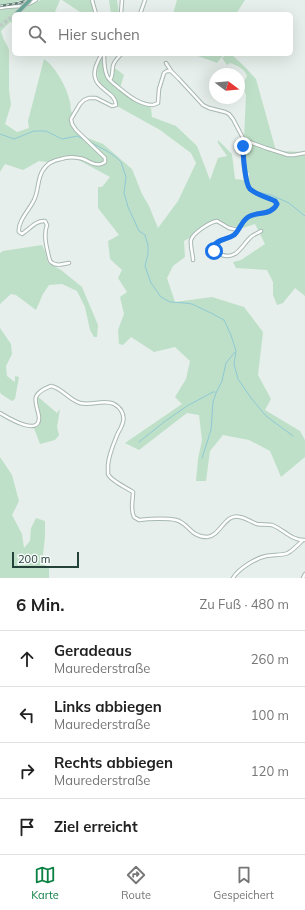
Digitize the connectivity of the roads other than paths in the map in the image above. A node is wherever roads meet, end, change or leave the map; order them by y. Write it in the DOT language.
graph roads {
  1 [pos="30,0"];
  2 [pos="36,0"];
  3 [pos="92,0"];
  4 [pos="122,0"];
  5 [pos="145,0"];
  6 [pos="0,8"];
  7 [pos="18,12"];
  8 [pos="95,12"];
  9 [pos="121,12"];
  10 [pos="141,12"];
  11 [pos="102,56"];
  12 [pos="103,56"];
  13 [pos="120,56"];
  14 [pos="172,72"];
  15 [pos="164,73"];
  16 [pos="110,80"];
  17 [pos="244,140"];
  18 [pos="305,153"];
  19 [pos="238,230"];
  20 [pos="261,231"];
  21 [pos="193,260"];
  22 [pos="68,263"];
  23 [pos="0,413"];
  24 [pos="304,540"];
  25 [pos="305,574"];
  26 [pos="233,578"];
  27 [pos="303,578"];
  1 -- 7 [label="main road, bridge"];
  2 -- 6 [label="street"];
  3 -- 8 [label="street"];
  4 -- 9 [label="street"];
  5 -- 10 [label="street"];
  11 -- 22 [label="street"];
  12 -- 16 [label="street"];
  13 -- 16 [label="street"];
  14 -- 15 [label="street"];
  14 -- 15 [label="street"];
  14 -- 17 [label="street"];
  15 -- 16 [label="street"];
  17 -- 18 [label="street"];
  17 -- 19 [label="street"];
  19 -- 20 [label="street"];
  19 -- 21 [label="street"];
  23 -- 24 [label="street"];
  24 -- 26 [label="street"];
  25 -- 27 [label="street"];
}
